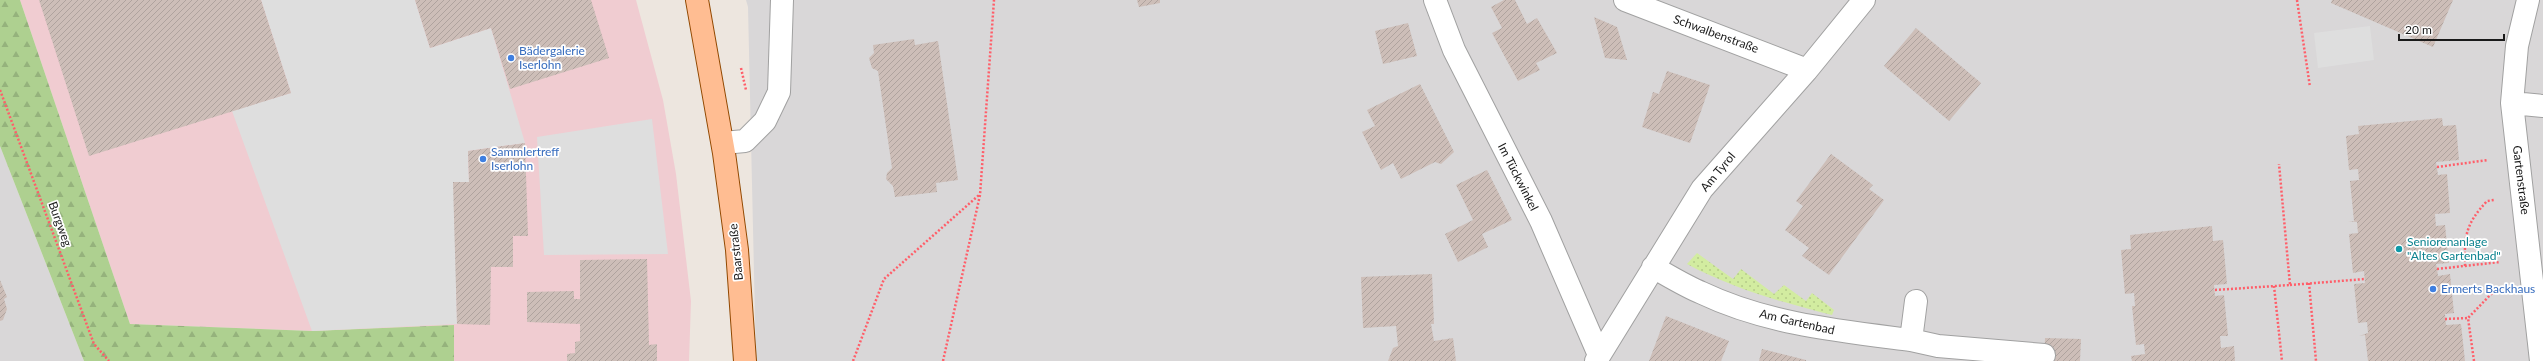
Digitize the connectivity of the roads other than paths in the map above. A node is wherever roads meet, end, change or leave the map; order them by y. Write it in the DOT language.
graph roads {
  1 [pos="697,0"];
  2 [pos="782,0"];
  3 [pos="1434,0"];
  4 [pos="1625,0"];
  5 [pos="1864,0"];
  6 [pos="2528,0"];
  7 [pos="1807,70"];
  8 [pos="2512,103"];
  9 [pos="2543,106"];
  10 [pos="723,143"];
  11 [pos="1653,267"];
  12 [pos="1916,301"];
  13 [pos="1910,340"];
  14 [pos="2044,355"];
  15 [pos="1597,358"];
  16 [pos="745,361"];
  17 [pos="2541,361"];
  1 -- 10 [label="main road, Baarstraße"];
  2 -- 10 [label="street"];
  3 -- 15 [label="street, Im Tückwinkel"];
  4 -- 7 [label="street, Schwalbenstraße"];
  5 -- 7 [label="street, Am Tyrol"];
  6 -- 8 [label="street, Gartenstraße"];
  7 -- 11 [label="street, Am Tyrol"];
  8 -- 9 [label="street"];
  8 -- 17 [label="street, Gartenstraße"];
  10 -- 16 [label="main road, Baarstraße"];
  11 -- 13 [label="street, Am Gartenbad"];
  11 -- 15 [label="street, Am Tyrol"];
  12 -- 13 [label="street"];
  13 -- 14 [label="street, Am Gartenbad"];
}
